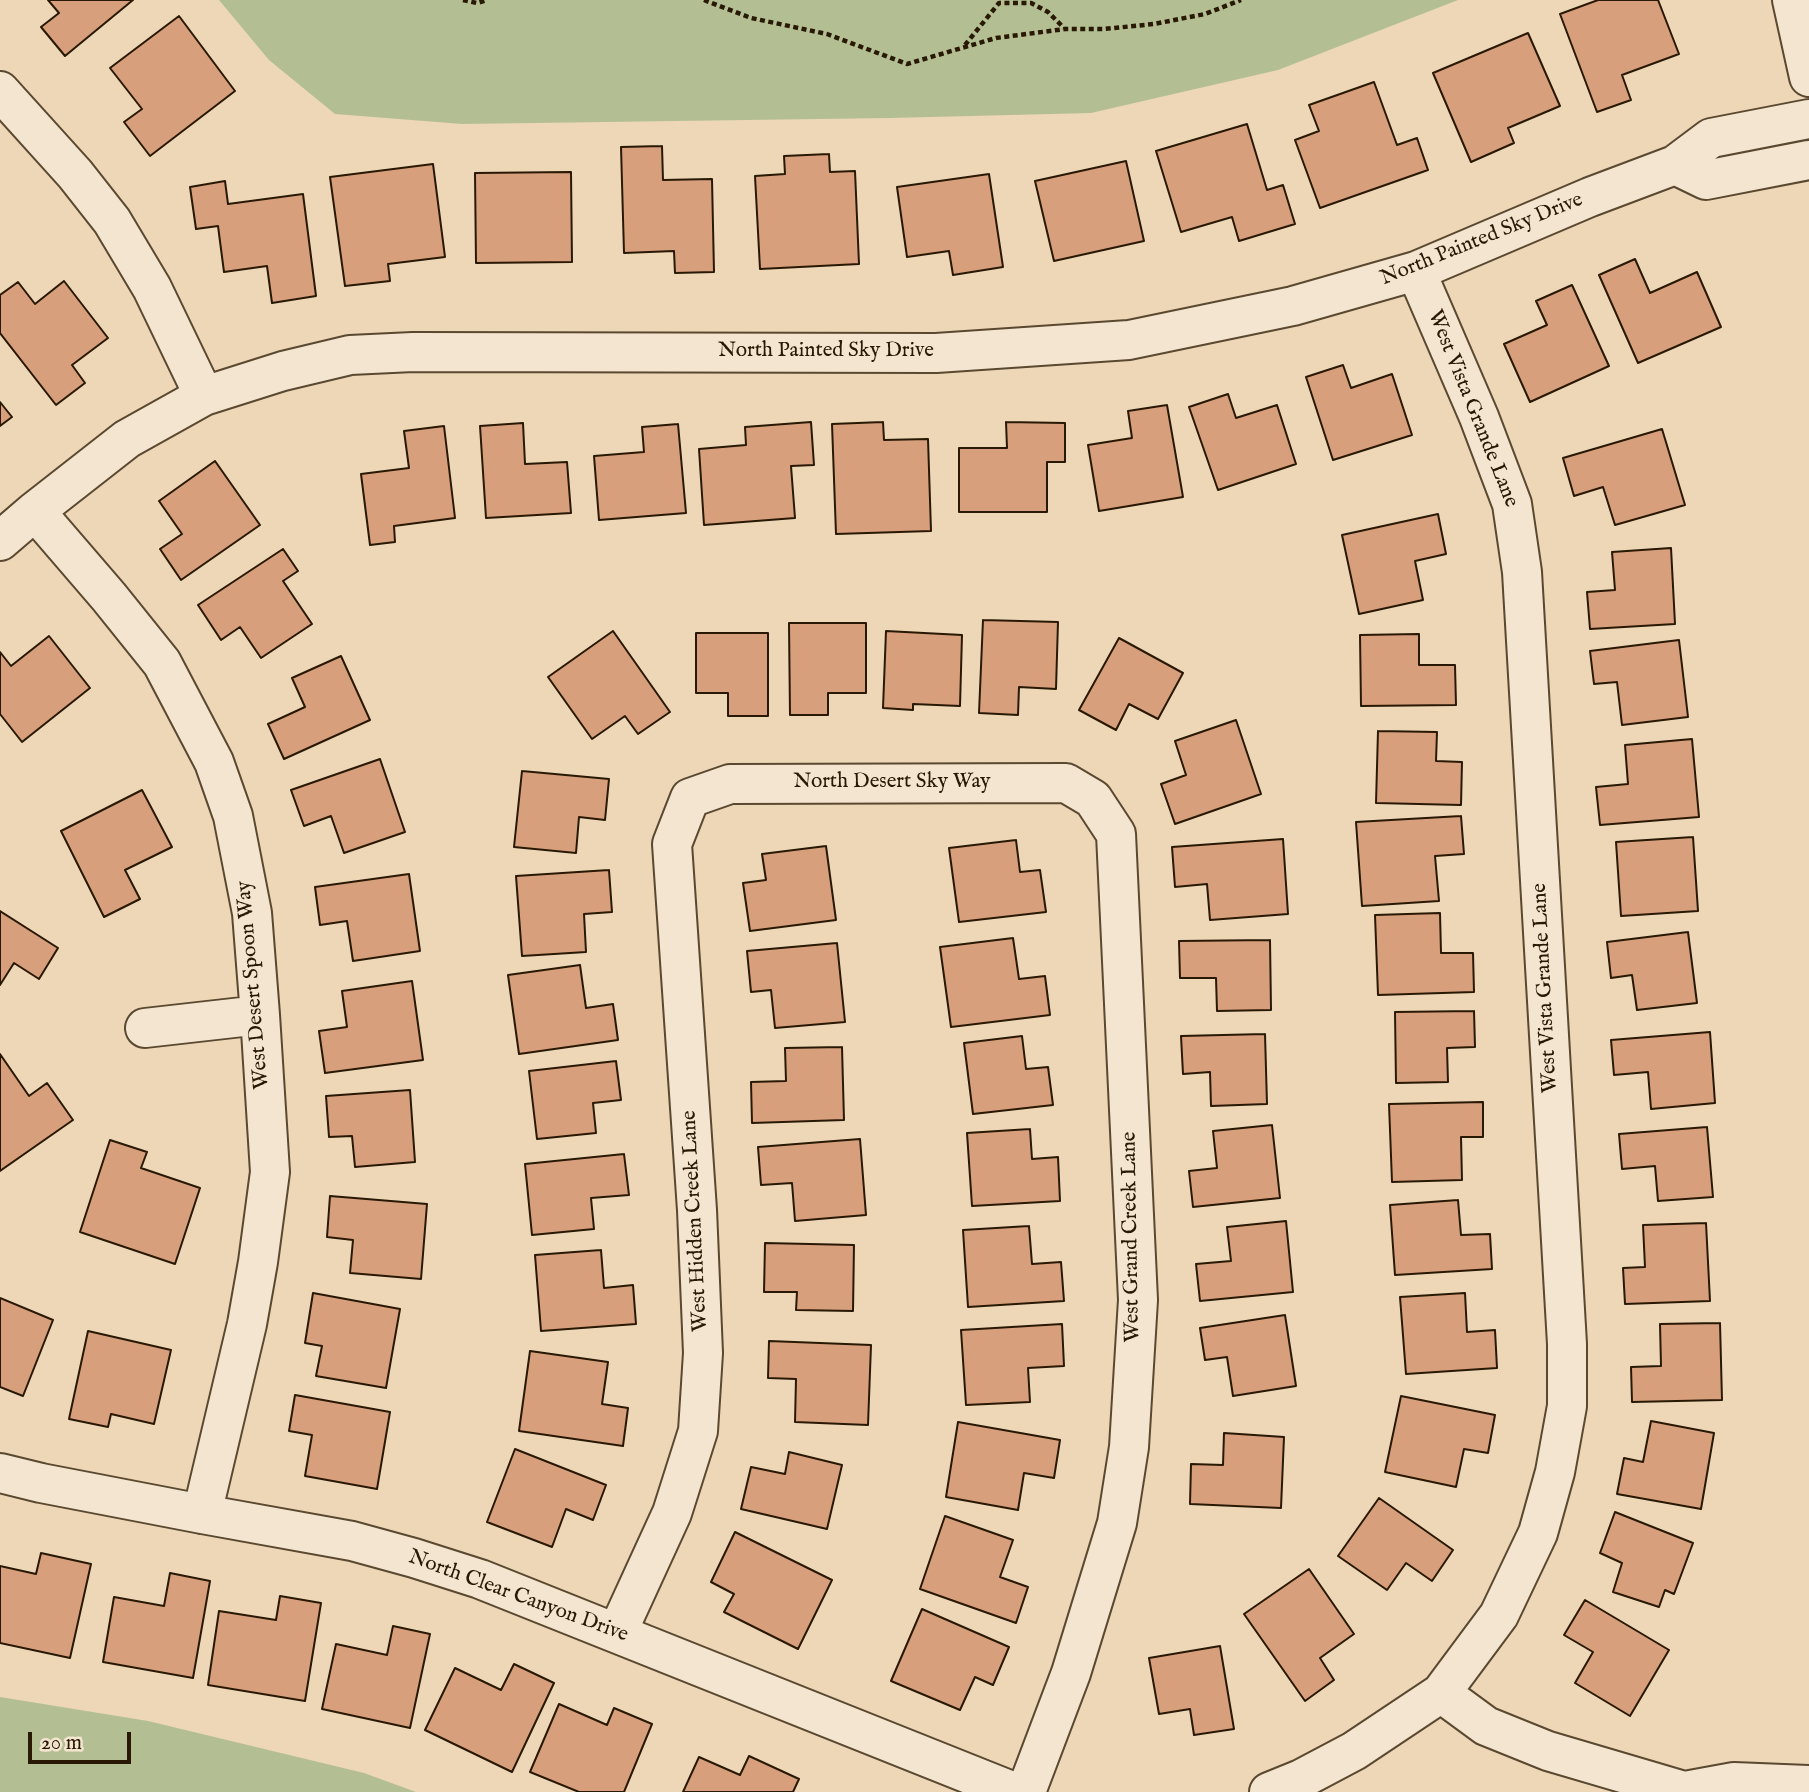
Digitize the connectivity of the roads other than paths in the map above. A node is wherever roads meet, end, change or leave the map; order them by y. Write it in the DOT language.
graph roads {
  1 [pos="1792,0"];
  2 [pos="1809,77"];
  3 [pos="0,91"];
  4 [pos="1809,118"];
  5 [pos="1809,160"];
  6 [pos="1675,165"];
  7 [pos="1416,271"];
  8 [pos="204,396"];
  9 [pos="35,511"];
  10 [pos="0,541"];
  11 [pos="690,798"];
  12 [pos="1093,799"];
  13 [pos="260,1015"];
  14 [pos="145,1028"];
  15 [pos="0,1473"];
  16 [pos="202,1514"];
  17 [pos="617,1633"];
  18 [pos="1441,1693"];
  19 [pos="1809,1785"];
  20 [pos="1014,1792"];
  21 [pos="1026,1792"];
  22 [pos="1269,1792"];
  23 [pos="1686,1792"];
  1 -- 2 [label="street"];
  3 -- 8 [label="street"];
  4 -- 6 [label="street, North Painted Sky Drive"];
  5 -- 6 [label="street"];
  6 -- 7 [label="street, North Painted Sky Drive"];
  7 -- 8 [label="street, North Painted Sky Drive"];
  7 -- 18 [label="street, West Vista Grande Lane"];
  8 -- 9 [label="street, North Painted Sky Drive"];
  9 -- 10 [label="street, North Painted Sky Drive"];
  9 -- 13 [label="street, West Desert Spoon Way"];
  11 -- 12 [label="street, North Desert Sky Way"];
  11 -- 17 [label="street, West Hidden Creek Lane"];
  12 -- 21 [label="street, West Grand Creek Lane"];
  13 -- 14 [label="street"];
  13 -- 16 [label="street, West Desert Spoon Way"];
  15 -- 16 [label="street, North Clear Canyon Drive"];
  16 -- 17 [label="street, North Clear Canyon Drive"];
  17 -- 20 [label="street, North Clear Canyon Drive"];
  18 -- 22 [label="street"];
  18 -- 23 [label="street"];
  19 -- 23 [label="street"];
}
